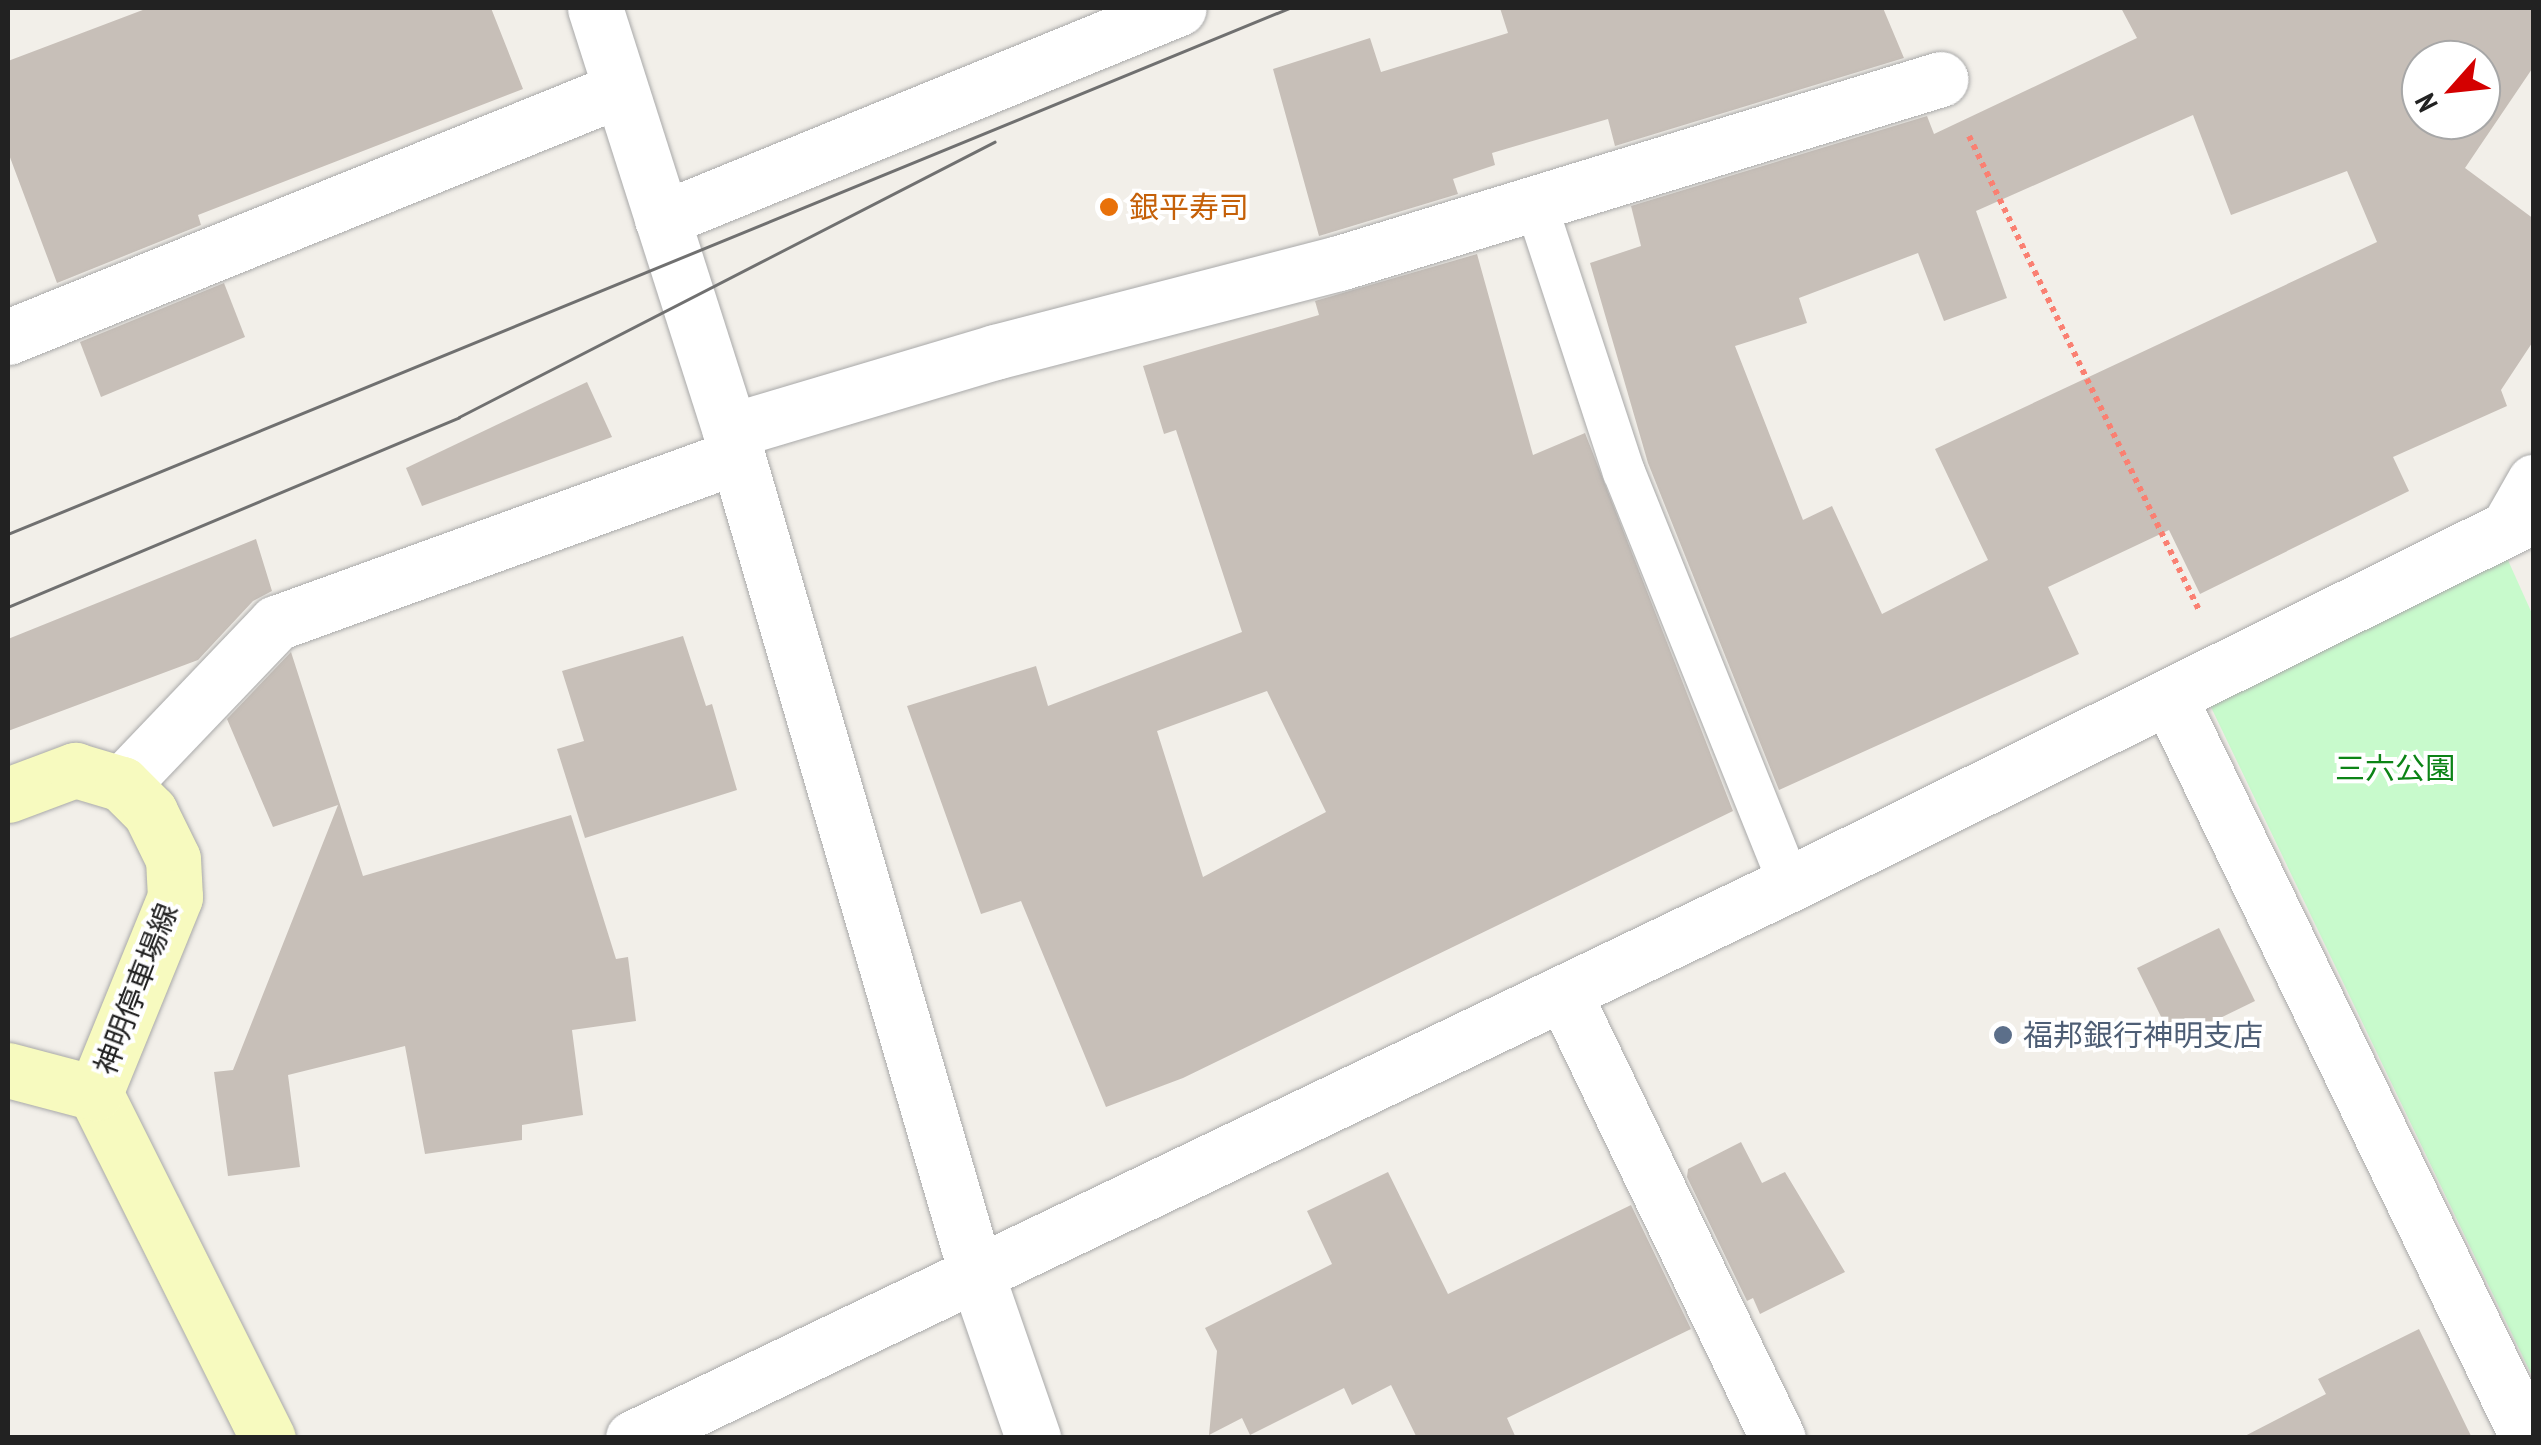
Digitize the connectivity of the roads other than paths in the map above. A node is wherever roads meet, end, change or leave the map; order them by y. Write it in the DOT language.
graph roads {
  1 [pos="596,8"];
  2 [pos="1179,8"];
  3 [pos="1941,79"];
  4 [pos="619,90"];
  5 [pos="1536,206"];
  6 [pos="662,219"];
  7 [pos="8,337"];
  8 [pos="733,444"];
  9 [pos="2526,508"];
  10 [pos="2170,699"];
  11 [pos="122,784"];
  12 [pos="8,795"];
  13 [pos="1790,884"];
  14 [pos="1564,994"];
  15 [pos="8,1070"];
  16 [pos="95,1092"];
  17 [pos="976,1273"];
  18 [pos="268,1438"];
  19 [pos="633,1438"];
  20 [pos="1033,1438"];
  21 [pos="1778,1438"];
  22 [pos="2528,1438"];
  1 -- 4 [label="street"];
  2 -- 6 [label="street"];
  3 -- 5 [label="street"];
  4 -- 6 [label="street"];
  4 -- 7 [label="street"];
  5 -- 8 [label="street"];
  5 -- 13 [label="lane"];
  6 -- 8 [label="street"];
  8 -- 11 [label="street"];
  8 -- 17 [label="street"];
  9 -- 10 [label="street"];
  10 -- 13 [label="street"];
  10 -- 22 [label="street"];
  11 -- 12 [label="main road"];
  11 -- 16 [label="main road, 神明停車場線"];
  13 -- 14 [label="street"];
  14 -- 17 [label="street"];
  14 -- 21 [label="street"];
  15 -- 16 [label="main road, 神明停車場線"];
  16 -- 18 [label="main road, 神明停車場線"];
  17 -- 19 [label="street"];
  17 -- 20 [label="street"];
}
